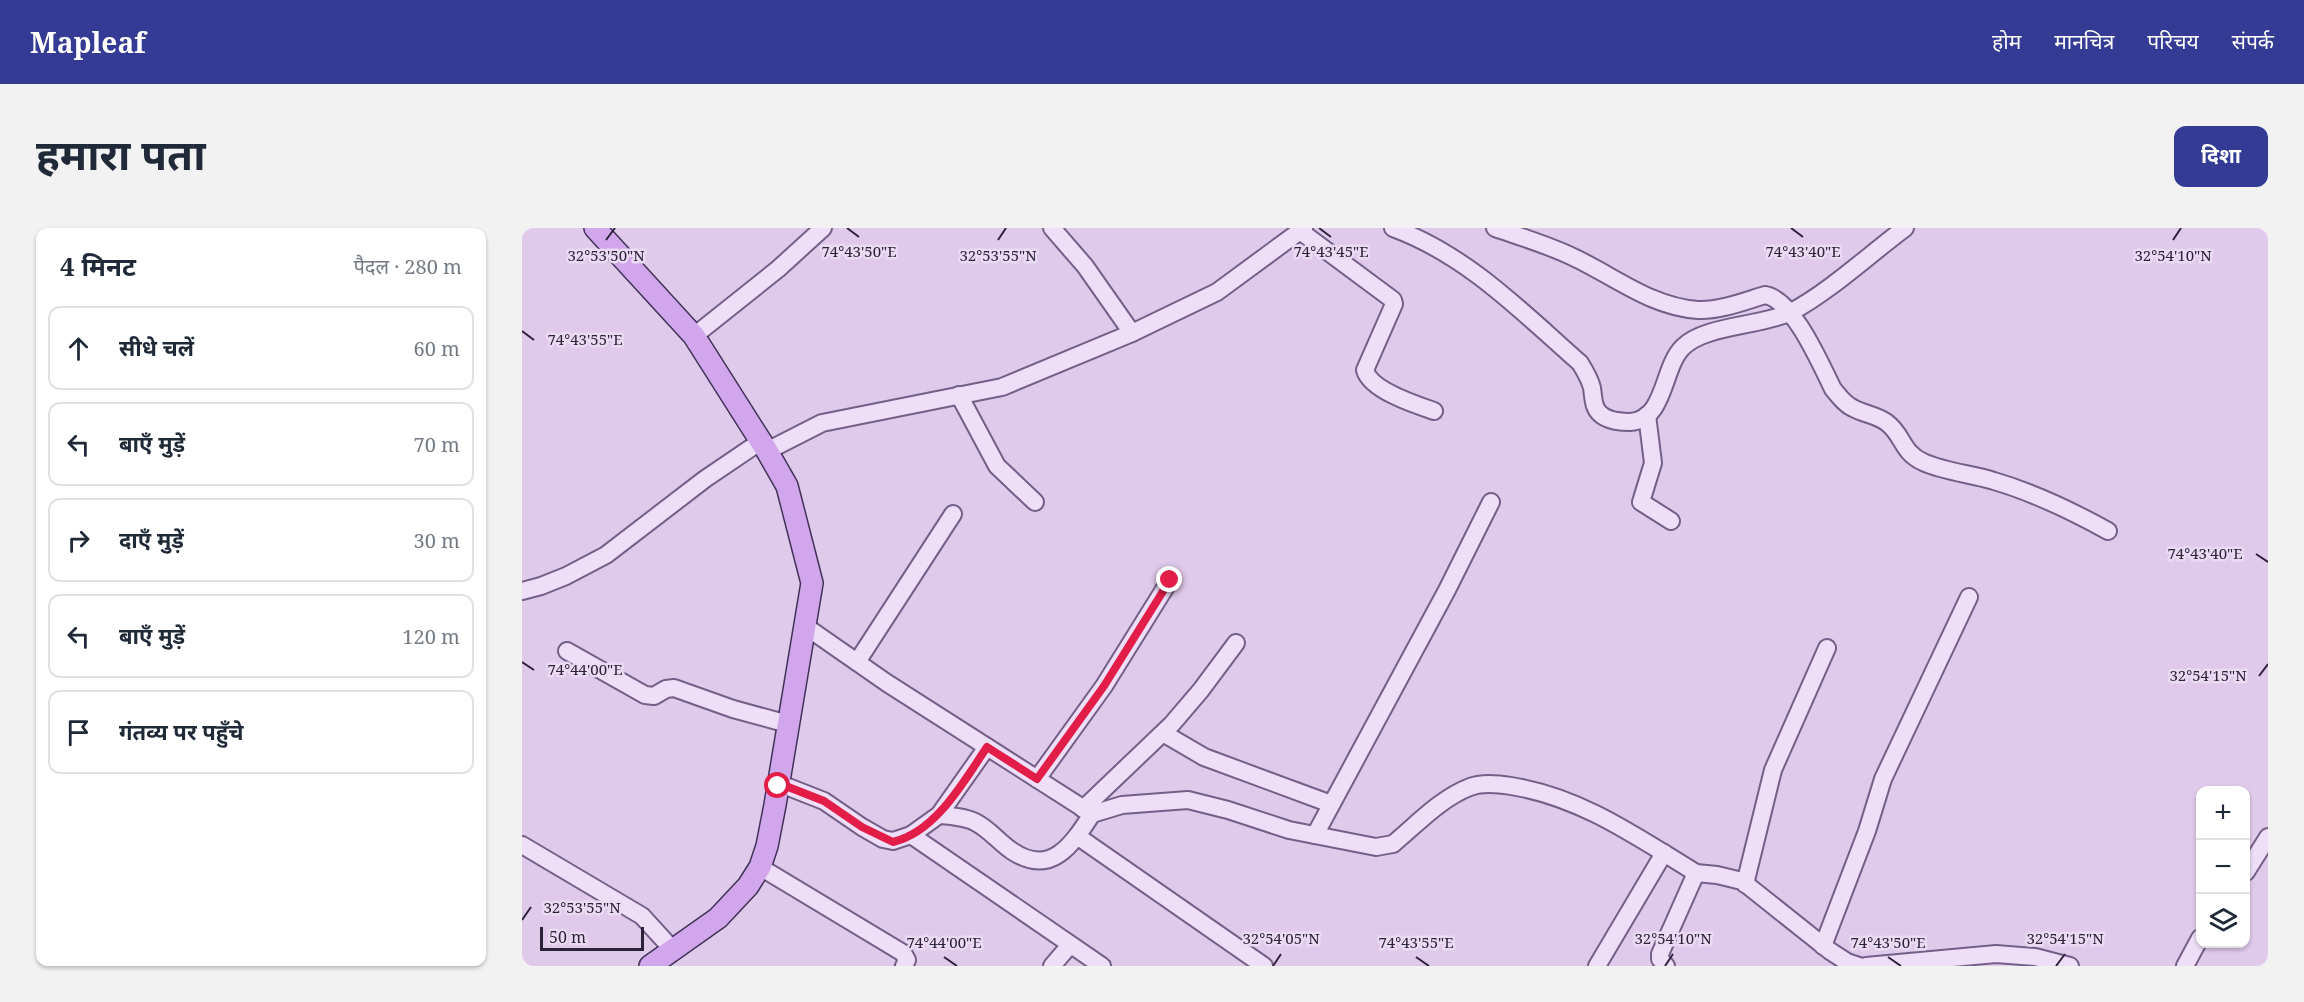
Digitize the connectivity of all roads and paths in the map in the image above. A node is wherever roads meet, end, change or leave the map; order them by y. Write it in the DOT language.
graph roads {
  1 [pos="595,228"];
  2 [pos="823,228"];
  3 [pos="1052,228"];
  4 [pos="1393,228"];
  5 [pos="1495,228"];
  6 [pos="1905,228"];
  7 [pos="1302,229"];
  8 [pos="1784,306"];
  9 [pos="1132,333"];
  10 [pos="694,336"];
  11 [pos="959,395"];
  12 [pos="1434,411"];
  13 [pos="1647,415"];
  14 [pos="764,446"];
  15 [pos="1035,502"];
  16 [pos="1491,502"];
  17 [pos="953,514"];
  18 [pos="1671,521"];
  19 [pos="2108,531"];
  20 [pos="1170,580"];
  21 [pos="529,589"];
  22 [pos="1969,597"];
  23 [pos="805,626"];
  24 [pos="1236,643"];
  25 [pos="1827,648"];
  26 [pos="567,651"];
  27 [pos="857,662"];
  28 [pos="788,724"];
  29 [pos="1162,733"];
  30 [pos="987,747"];
  31 [pos="1037,779"];
  32 [pos="777,792"];
  33 [pos="1331,804"];
  34 [pos="1087,811"];
  35 [pos="939,815"];
  36 [pos="911,835"];
  37 [pos="1315,835"];
  38 [pos="1077,836"];
  39 [pos="2268,837"];
  40 [pos="522,845"];
  41 [pos="1664,854"];
  42 [pos="2250,866"];
  43 [pos="760,867"];
  44 [pos="1696,873"];
  45 [pos="1745,884"];
  46 [pos="1070,945"];
  47 [pos="2196,945"];
  48 [pos="1823,946"];
  49 [pos="673,950"];
  50 [pos="650,966"];
  51 [pos="904,966"];
  52 [pos="1052,966"];
  53 [pos="1102,966"];
  54 [pos="1264,966"];
  55 [pos="1597,966"];
  56 [pos="1666,966"];
  57 [pos="1859,966"];
  58 [pos="1866,966"];
  59 [pos="2070,966"];
  60 [pos="2185,966"];
  1 -- 10 [label="main road"];
  2 -- 10 [label="street"];
  3 -- 9 [label="street"];
  4 -- 13 [label="street"];
  5 -- 8 [label="street"];
  6 -- 8 [label="street"];
  7 -- 9 [label="street"];
  7 -- 12 [label="street"];
  8 -- 13 [label="street"];
  8 -- 19 [label="street"];
  9 -- 11 [label="street"];
  10 -- 14 [label="main road"];
  11 -- 14 [label="street"];
  11 -- 15 [label="street"];
  13 -- 18 [label="street"];
  14 -- 21 [label="street"];
  14 -- 23 [label="main road"];
  16 -- 33 [label="street"];
  17 -- 27 [label="street"];
  20 -- 31 [label="street"];
  22 -- 48 [label="street"];
  23 -- 27 [label="street"];
  23 -- 28 [label="main road"];
  24 -- 29 [label="street"];
  25 -- 45 [label="street"];
  26 -- 28 [label="street"];
  27 -- 30 [label="street"];
  28 -- 32 [label="main road"];
  29 -- 33 [label="street"];
  29 -- 34 [label="street"];
  30 -- 31 [label="street"];
  30 -- 35 [label="street"];
  31 -- 34 [label="street"];
  32 -- 36 [label="street"];
  32 -- 43 [label="main road"];
  33 -- 37 [label="street"];
  34 -- 37 [label="street"];
  34 -- 38 [label="street"];
  35 -- 36 [label="street"];
  35 -- 38 [label="street"];
  36 -- 46 [label="street"];
  37 -- 41 [label="street"];
  38 -- 54 [label="street"];
  39 -- 42 [label="street"];
  40 -- 49 [label="street"];
  41 -- 44 [label="street"];
  41 -- 55 [label="street"];
  43 -- 49 [label="main road"];
  43 -- 51 [label="street"];
  44 -- 45 [label="street"];
  44 -- 56 [label="street"];
  45 -- 48 [label="street"];
  46 -- 52 [label="street"];
  46 -- 53 [label="street"];
  47 -- 60 [label="street"];
  48 -- 57 [label="street"];
  49 -- 50 [label="main road"];
  58 -- 59 [label="street"];
}
